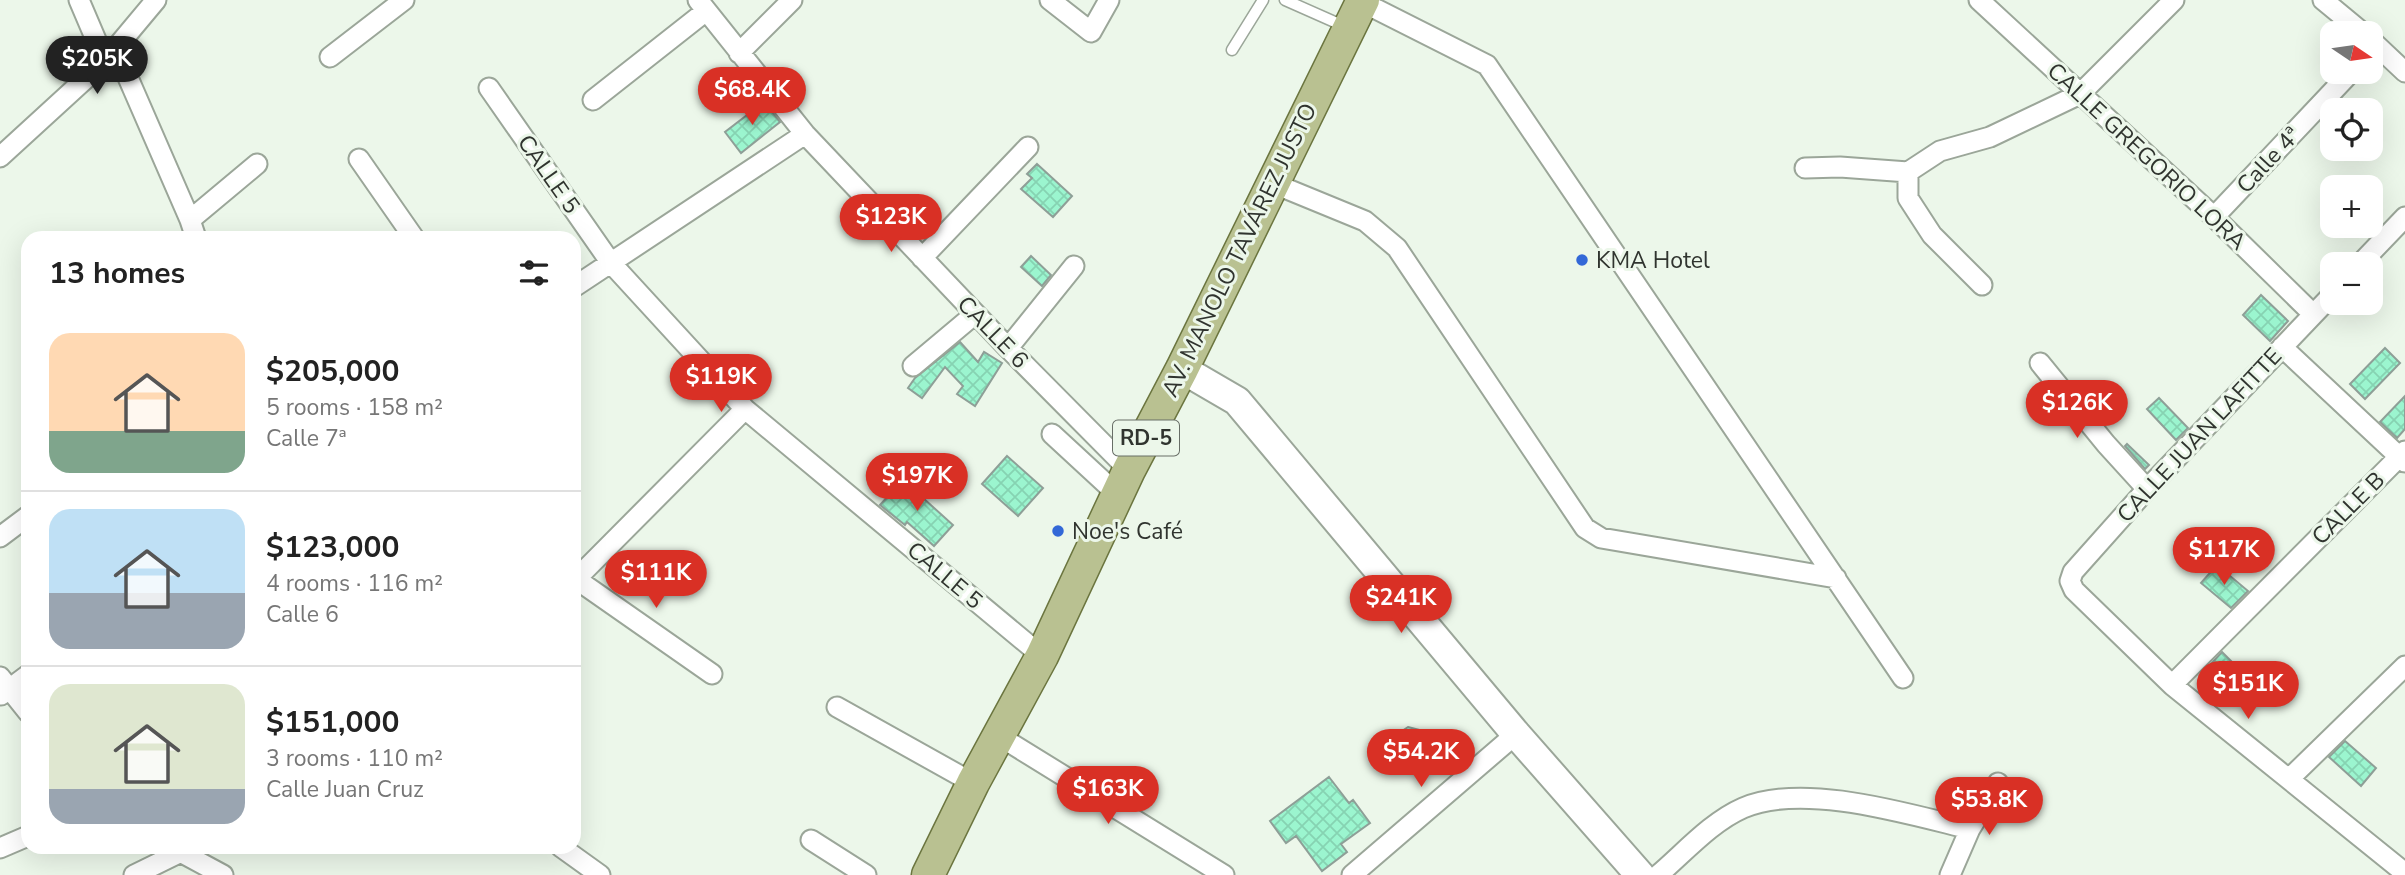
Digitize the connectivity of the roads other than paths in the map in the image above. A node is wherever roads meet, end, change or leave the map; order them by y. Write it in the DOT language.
graph roads {
  1 [pos="79,0"];
  2 [pos="156,0"];
  3 [pos="404,0"];
  4 [pos="792,0"];
  5 [pos="1050,0"];
  6 [pos="1110,0"];
  7 [pos="1263,0"];
  8 [pos="1286,0"];
  9 [pos="1979,0"];
  10 [pos="2174,0"];
  11 [pos="2323,0"];
  12 [pos="1373,3"];
  13 [pos="702,6"];
  14 [pos="2346,21"];
  15 [pos="1349,28"];
  16 [pos="1232,50"];
  17 [pos="738,53"];
  18 [pos="2384,54"];
  19 [pos="111,56"];
  20 [pos="330,57"];
  21 [pos="2405,72"];
  22 [pos="2340,84"];
  23 [pos="489,88"];
  24 [pos="2080,94"];
  25 [pos="593,100"];
  26 [pos="805,134"];
  27 [pos="1028,147"];
  28 [pos="0,158"];
  29 [pos="359,159"];
  30 [pos="257,164"];
  31 [pos="1805,168"];
  32 [pos="1908,172"];
  33 [pos="1287,189"];
  34 [pos="2214,217"];
  35 [pos="2405,217"];
  36 [pos="193,229"];
  37 [pos="409,231"];
  38 [pos="2371,252"];
  39 [pos="922,258"];
  40 [pos="611,263"];
  41 [pos="1074,267"];
  42 [pos="581,282"];
  43 [pos="1982,285"];
  44 [pos="2320,307"];
  45 [pos="975,314"];
  46 [pos="2313,314"];
  47 [pos="2282,347"];
  48 [pos="1008,348"];
  49 [pos="2040,363"];
  50 [pos="913,366"];
  51 [pos="1189,373"];
  52 [pos="744,409"];
  53 [pos="1052,434"];
  54 [pos="2403,456"];
  55 [pos="1123,482"];
  56 [pos="2147,489"];
  57 [pos="21,521"];
  58 [pos="0,537"];
  59 [pos="581,574"];
  60 [pos="1836,578"];
  61 [pos="581,584"];
  62 [pos="1042,656"];
  63 [pos="2405,666"];
  64 [pos="712,674"];
  65 [pos="1903,677"];
  66 [pos="21,678"];
  67 [pos="2172,685"];
  68 [pos="3,687"];
  69 [pos="21,705"];
  70 [pos="837,707"];
  71 [pos="1516,734"];
  72 [pos="1012,744"];
  73 [pos="2289,779"];
  74 [pos="973,783"];
  75 [pos="1997,783"];
  76 [pos="1970,829"];
  77 [pos="21,839"];
  78 [pos="811,840"];
  79 [pos="0,848"];
  80 [pos="168,854"];
  81 [pos="183,854"];
  82 [pos="571,854"];
  83 [pos="2405,873"];
  84 [pos="134,875"];
  85 [pos="223,875"];
  86 [pos="600,875"];
  87 [pos="866,875"];
  88 [pos="928,875"];
  89 [pos="947,875"];
  90 [pos="1224,875"];
  91 [pos="1352,875"];
  92 [pos="1640,875"];
  93 [pos="1658,875"];
  94 [pos="1950,875"];
  1 -- 19 [label="street"];
  2 -- 19 [label="street"];
  3 -- 20 [label="street"];
  4 -- 17 [label="street"];
  5 -- 6 [label="street"];
  7 -- 16 [label="lane"];
  8 -- 15 [label="lane"];
  9 -- 24 [label="street, CALLE GREGORIO LORA"];
  10 -- 24 [label="street"];
  11 -- 14 [label="street"];
  12 -- 15 [label="main road, AV. MANOLO TAVÁREZ JUSTO / RD-5"];
  12 -- 33 [label="main road, AV. MANOLO TAVÁREZ JUSTO / RD-5"];
  12 -- 60 [label="street"];
  13 -- 17 [label="street, CALLE 6"];
  13 -- 25 [label="street"];
  15 -- 51 [label="main road, AV. MANOLO TAVÁREZ JUSTO / RD-5"];
  17 -- 26 [label="street, CALLE 6"];
  18 -- 21 [label="street"];
  19 -- 28 [label="street"];
  19 -- 36 [label="street"];
  22 -- 34 [label="street, Calle 4ª"];
  23 -- 40 [label="street, CALLE 5"];
  24 -- 32 [label="street"];
  24 -- 34 [label="street, CALLE GREGORIO LORA"];
  26 -- 39 [label="street, CALLE 6"];
  26 -- 40 [label="street"];
  27 -- 39 [label="street"];
  29 -- 37 [label="street"];
  30 -- 36 [label="street"];
  31 -- 32 [label="street"];
  32 -- 43 [label="street"];
  33 -- 51 [label="main road, AV. MANOLO TAVÁREZ JUSTO / RD-5"];
  33 -- 60 [label="street"];
  34 -- 46 [label="street, CALLE GREGORIO LORA"];
  35 -- 38 [label="street"];
  39 -- 45 [label="street, CALLE 6"];
  40 -- 42 [label="street"];
  40 -- 52 [label="street, CALLE 5"];
  41 -- 48 [label="street"];
  44 -- 46 [label="street, CALLE JUAN LAFITTE"];
  45 -- 48 [label="street, CALLE 6"];
  45 -- 50 [label="street"];
  46 -- 47 [label="street, CALLE JUAN LAFITTE"];
  47 -- 54 [label="street"];
  47 -- 56 [label="street, CALLE JUAN LAFITTE"];
  48 -- 55 [label="street, CALLE 6"];
  49 -- 56 [label="street"];
  51 -- 55 [label="main road, AV. MANOLO TAVÁREZ JUSTO / RD-5"];
  51 -- 71 [label="street"];
  51 -- 72 [label="main road, AV. MANOLO TAVÁREZ JUSTO / RD-5"];
  52 -- 59 [label="street"];
  52 -- 62 [label="street, CALLE 5"];
  53 -- 55 [label="street"];
  54 -- 67 [label="street, CALLE B"];
  55 -- 62 [label="main road, AV. MANOLO TAVÁREZ JUSTO / RD-5"];
  56 -- 67 [label="street, CALLE JUAN LAFITTE"];
  57 -- 58 [label="street"];
  60 -- 65 [label="street"];
  61 -- 64 [label="street"];
  62 -- 74 [label="main road, AV. MANOLO TAVÁREZ JUSTO / RD-5"];
  63 -- 73 [label="street"];
  66 -- 68 [label="street"];
  67 -- 73 [label="street"];
  68 -- 69 [label="street"];
  70 -- 74 [label="street"];
  71 -- 91 [label="street"];
  71 -- 92 [label="street"];
  72 -- 89 [label="main road, AV. MANOLO TAVÁREZ JUSTO / RD-5"];
  72 -- 90 [label="street"];
  73 -- 83 [label="street"];
  74 -- 88 [label="main road, AV. MANOLO TAVÁREZ JUSTO / RD-5"];
  75 -- 76 [label="street"];
  76 -- 93 [label="street"];
  76 -- 94 [label="street"];
  77 -- 79 [label="street"];
  78 -- 87 [label="street"];
  80 -- 84 [label="street"];
  81 -- 85 [label="street"];
  82 -- 86 [label="street"];
}
